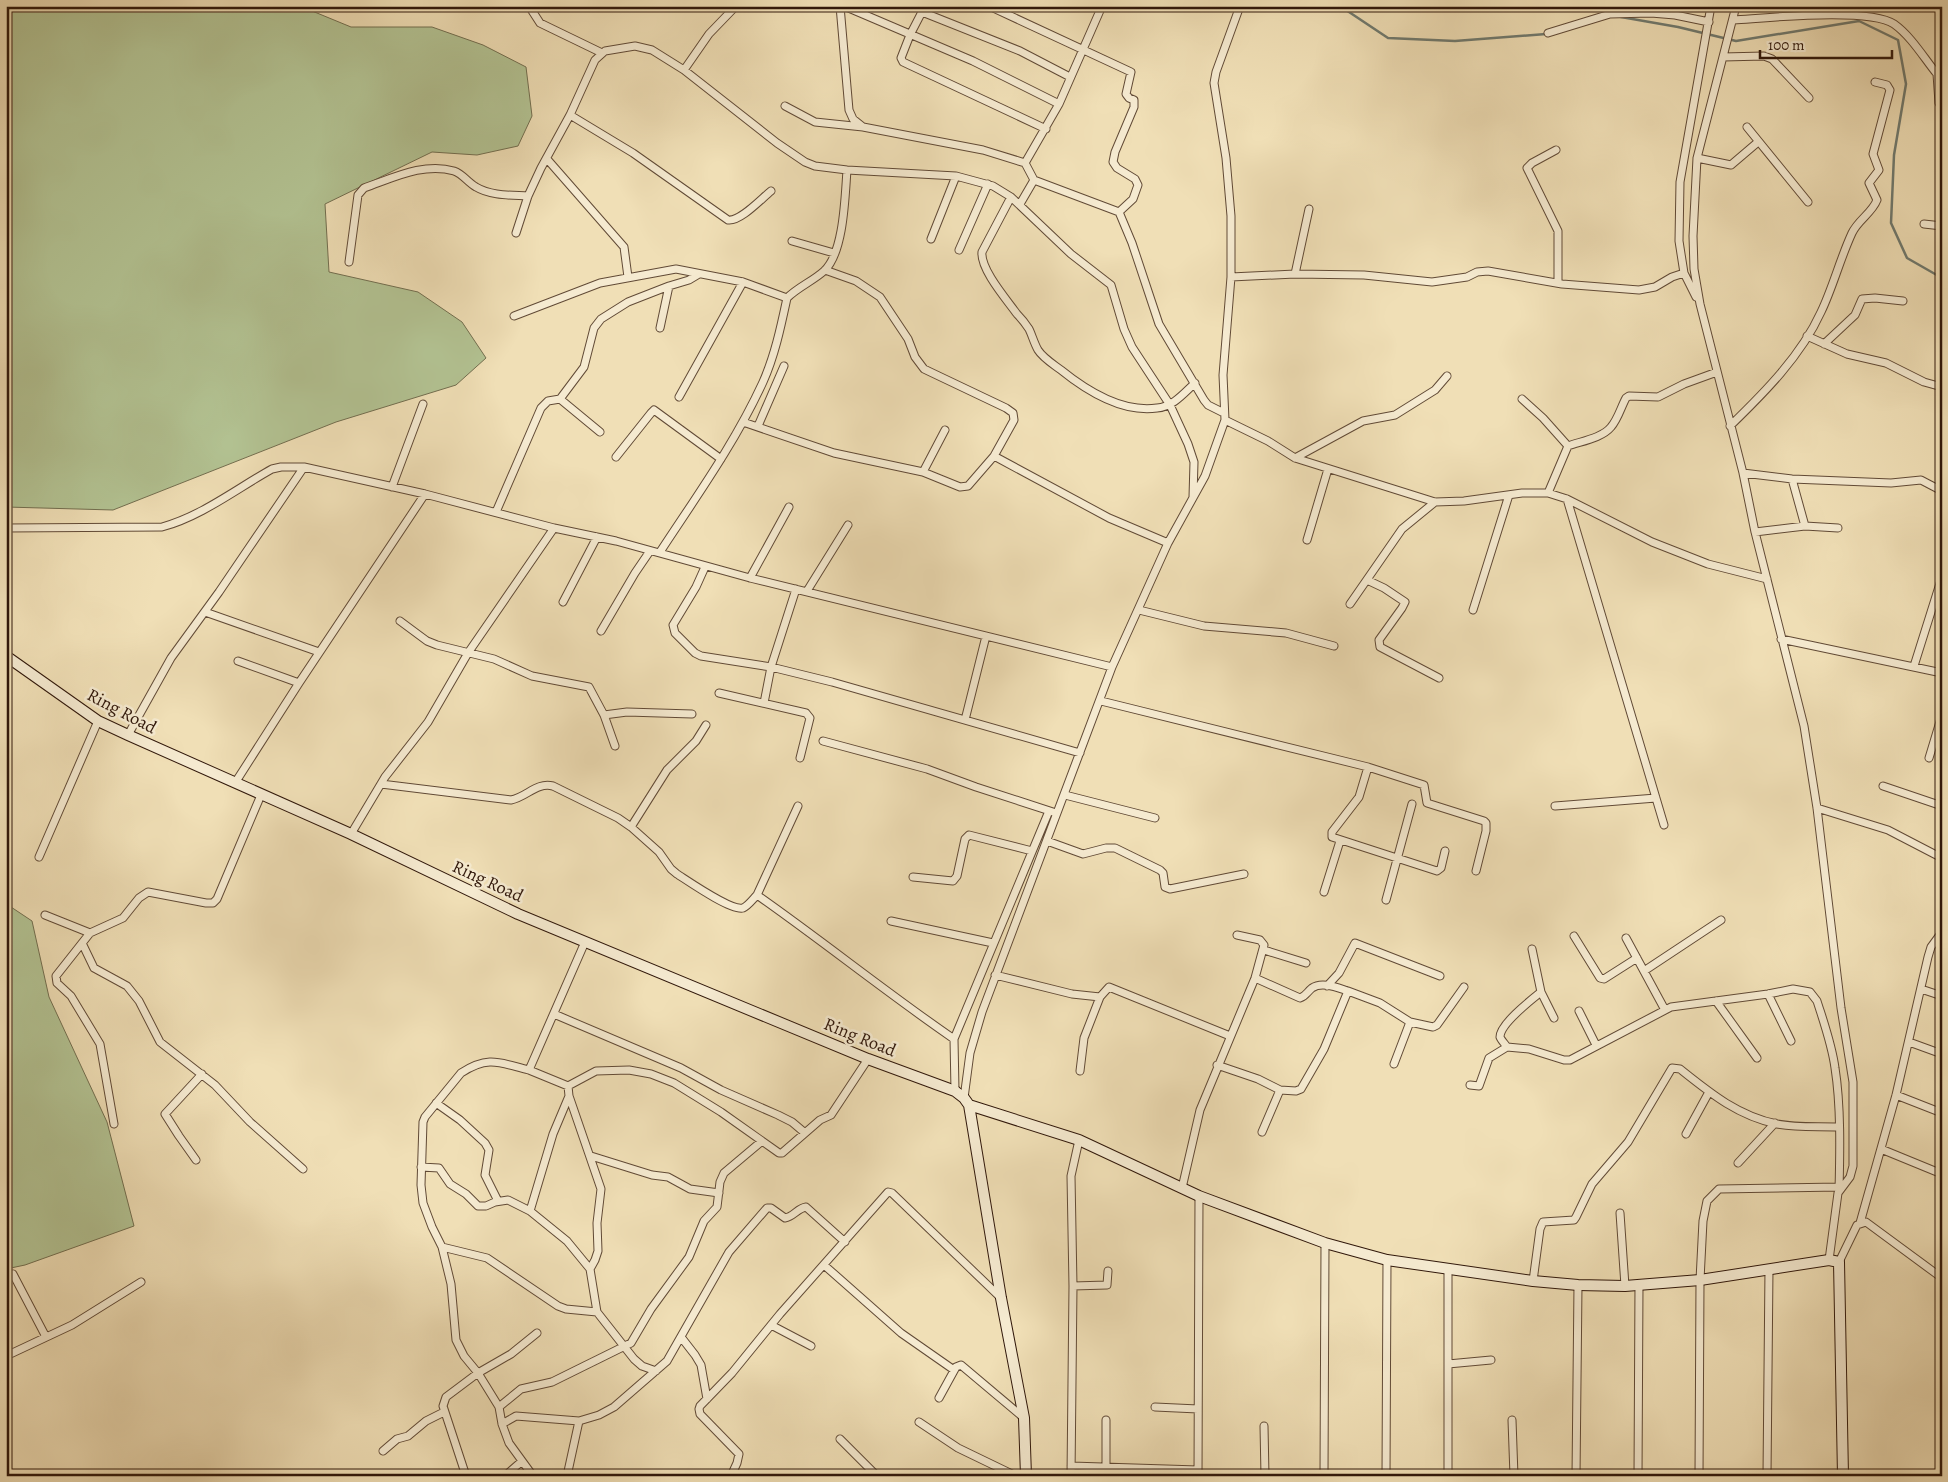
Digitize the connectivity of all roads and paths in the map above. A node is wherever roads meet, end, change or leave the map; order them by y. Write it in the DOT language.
graph roads {
  1 [pos="530,6"];
  2 [pos="736,6"];
  3 [pos="840,6"];
  4 [pos="844,6"];
  5 [pos="989,6"];
  6 [pos="1102,6"];
  7 [pos="1240,6"];
  8 [pos="1711,6"];
  9 [pos="1736,6"];
  10 [pos="923,9"];
  11 [pos="1734,20"];
  12 [pos="1708,25"];
  13 [pos="1548,33"];
  14 [pos="910,35"];
  15 [pos="1084,49"];
  16 [pos="602,53"];
  17 [pos="1724,58"];
  18 [pos="684,70"];
  19 [pos="1939,74"];
  20 [pos="1070,77"];
  21 [pos="1875,82"];
  22 [pos="1808,98"];
  23 [pos="1059,104"];
  24 [pos="785,106"];
  25 [pos="1942,108"];
  26 [pos="570,115"];
  27 [pos="863,127"];
  28 [pos="1747,127"];
  29 [pos="1046,128"];
  30 [pos="1758,142"];
  31 [pos="1556,150"];
  32 [pos="546,158"];
  33 [pos="1697,158"];
  34 [pos="1025,163"];
  35 [pos="847,170"];
  36 [pos="956,176"];
  37 [pos="1034,180"];
  38 [pos="988,184"];
  39 [pos="771,191"];
  40 [pos="528,196"];
  41 [pos="1011,197"];
  42 [pos="1808,202"];
  43 [pos="1020,204"];
  44 [pos="1308,209"];
  45 [pos="1119,212"];
  46 [pos="1924,224"];
  47 [pos="1942,226"];
  48 [pos="516,233"];
  49 [pos="931,239"];
  50 [pos="792,241"];
  51 [pos="959,250"];
  52 [pos="834,253"];
  53 [pos="349,262"];
  54 [pos="825,270"];
  55 [pos="1684,273"];
  56 [pos="699,274"];
  57 [pos="1295,274"];
  58 [pos="628,277"];
  59 [pos="1231,277"];
  60 [pos="743,282"];
  61 [pos="1558,283"];
  62 [pos="668,286"];
  63 [pos="787,298"];
  64 [pos="1903,301"];
  65 [pos="1700,304"];
  66 [pos="514,316"];
  67 [pos="660,328"];
  68 [pos="1808,336"];
  69 [pos="1824,344"];
  70 [pos="784,366"];
  71 [pos="1717,372"];
  72 [pos="1447,376"];
  73 [pos="1195,383"];
  74 [pos="1942,386"];
  75 [pos="679,397"];
  76 [pos="560,398"];
  77 [pos="1522,399"];
  78 [pos="423,404"];
  79 [pos="1170,405"];
  80 [pos="1225,417"];
  81 [pos="743,422"];
  82 [pos="758,426"];
  83 [pos="1730,426"];
  84 [pos="945,430"];
  85 [pos="600,432"];
  86 [pos="1568,446"];
  87 [pos="994,456"];
  88 [pos="616,457"];
  89 [pos="1295,458"];
  90 [pos="722,459"];
  91 [pos="304,467"];
  92 [pos="1328,469"];
  93 [pos="923,472"];
  94 [pos="1743,473"];
  95 [pos="1792,479"];
  96 [pos="392,487"];
  97 [pos="1942,491"];
  98 [pos="425,494"];
  99 [pos="1548,494"];
  100 [pos="1509,495"];
  101 [pos="1193,499"];
  102 [pos="1567,499"];
  103 [pos="1435,502"];
  104 [pos="789,507"];
  105 [pos="496,512"];
  106 [pos="848,525"];
  107 [pos="1805,526"];
  108 [pos="6,528"];
  109 [pos="554,528"];
  110 [pos="1838,528"];
  111 [pos="1755,532"];
  112 [pos="597,537"];
  113 [pos="1307,540"];
  114 [pos="1168,543"];
  115 [pos="650,551"];
  116 [pos="660,552"];
  117 [pos="705,566"];
  118 [pos="750,578"];
  119 [pos="1942,578"];
  120 [pos="1767,579"];
  121 [pos="1367,580"];
  122 [pos="796,589"];
  123 [pos="807,591"];
  124 [pos="563,602"];
  125 [pos="1350,604"];
  126 [pos="1140,610"];
  127 [pos="1472,610"];
  128 [pos="205,612"];
  129 [pos="400,621"];
  130 [pos="601,630"];
  131 [pos="986,636"];
  132 [pos="1781,639"];
  133 [pos="1334,646"];
  134 [pos="319,652"];
  135 [pos="468,652"];
  136 [pos="6,656"];
  137 [pos="238,661"];
  138 [pos="1914,666"];
  139 [pos="770,667"];
  140 [pos="1112,667"];
  141 [pos="1942,672"];
  142 [pos="1439,678"];
  143 [pos="299,682"];
  144 [pos="719,693"];
  145 [pos="1101,701"];
  146 [pos="764,703"];
  147 [pos="604,714"];
  148 [pos="692,714"];
  149 [pos="1942,715"];
  150 [pos="965,720"];
  151 [pos="98,721"];
  152 [pos="706,725"];
  153 [pos="128,735"];
  154 [pos="823,741"];
  155 [pos="615,746"];
  156 [pos="1080,753"];
  157 [pos="800,758"];
  158 [pos="1929,758"];
  159 [pos="1368,767"];
  160 [pos="235,783"];
  161 [pos="381,784"];
  162 [pos="1883,786"];
  163 [pos="261,795"];
  164 [pos="1065,795"];
  165 [pos="1656,798"];
  166 [pos="1412,804"];
  167 [pos="798,806"];
  168 [pos="1556,806"];
  169 [pos="1942,806"];
  170 [pos="1817,808"];
  171 [pos="1049,811"];
  172 [pos="1058,813"];
  173 [pos="1155,818"];
  174 [pos="1664,824"];
  175 [pos="630,826"];
  176 [pos="351,834"];
  177 [pos="1047,840"];
  178 [pos="1340,841"];
  179 [pos="1032,851"];
  180 [pos="1445,851"];
  181 [pos="39,856"];
  182 [pos="1397,858"];
  183 [pos="1942,858"];
  184 [pos="1476,870"];
  185 [pos="1244,874"];
  186 [pos="913,877"];
  187 [pos="1324,892"];
  188 [pos="757,895"];
  189 [pos="1386,900"];
  190 [pos="45,915"];
  191 [pos="1721,920"];
  192 [pos="891,922"];
  193 [pos="1942,932"];
  194 [pos="90,933"];
  195 [pos="1237,935"];
  196 [pos="1574,936"];
  197 [pos="1626,938"];
  198 [pos="584,942"];
  199 [pos="82,943"];
  200 [pos="993,943"];
  201 [pos="1264,950"];
  202 [pos="1532,950"];
  203 [pos="1637,958"];
  204 [pos="1306,963"];
  205 [pos="1644,971"];
  206 [pos="995,975"];
  207 [pos="1440,976"];
  208 [pos="1255,978"];
  209 [pos="1327,986"];
  210 [pos="1464,988"];
  211 [pos="1921,989"];
  212 [pos="1348,991"];
  213 [pos="1541,992"];
  214 [pos="1768,994"];
  215 [pos="1942,996"];
  216 [pos="1100,997"];
  217 [pos="1716,1002"];
  218 [pos="1665,1010"];
  219 [pos="1579,1011"];
  220 [pos="554,1014"];
  221 [pos="1554,1018"];
  222 [pos="1410,1022"];
  223 [pos="1230,1036"];
  224 [pos="954,1039"];
  225 [pos="1791,1041"];
  226 [pos="1909,1042"];
  227 [pos="1596,1045"];
  228 [pos="1507,1047"];
  229 [pos="1942,1054"];
  230 [pos="1757,1058"];
  231 [pos="868,1059"];
  232 [pos="1394,1064"];
  233 [pos="1217,1065"];
  234 [pos="529,1070"];
  235 [pos="1080,1071"];
  236 [pos="202,1074"];
  237 [pos="1470,1085"];
  238 [pos="568,1086"];
  239 [pos="1280,1090"];
  240 [pos="955,1091"];
  241 [pos="1709,1092"];
  242 [pos="1896,1095"];
  243 [pos="569,1096"];
  244 [pos="966,1102"];
  245 [pos="436,1103"];
  246 [pos="1942,1113"];
  247 [pos="1775,1123"];
  248 [pos="114,1124"];
  249 [pos="1839,1127"];
  250 [pos="1262,1132"];
  251 [pos="805,1133"];
  252 [pos="1686,1134"];
  253 [pos="1079,1140"];
  254 [pos="762,1141"];
  255 [pos="1882,1149"];
  256 [pos="591,1156"];
  257 [pos="196,1160"];
  258 [pos="1738,1163"];
  259 [pos="421,1167"];
  260 [pos="304,1169"];
  261 [pos="1942,1174"];
  262 [pos="1182,1188"];
  263 [pos="1839,1189"];
  264 [pos="719,1192"];
  265 [pos="1199,1196"];
  266 [pos="498,1201"];
  267 [pos="530,1211"];
  268 [pos="1620,1213"];
  269 [pos="1860,1222"];
  270 [pos="845,1242"];
  271 [pos="1325,1243"];
  272 [pos="442,1247"];
  273 [pos="1388,1260"];
  274 [pos="1834,1261"];
  275 [pos="824,1265"];
  276 [pos="590,1269"];
  277 [pos="1448,1269"];
  278 [pos="1769,1269"];
  279 [pos="1108,1270"];
  280 [pos="14,1274"];
  281 [pos="1942,1278"];
  282 [pos="1700,1280"];
  283 [pos="1533,1281"];
  284 [pos="141,1282"];
  285 [pos="1639,1284"];
  286 [pos="1578,1285"];
  287 [pos="1073,1286"];
  288 [pos="1625,1286"];
  289 [pos="1001,1298"];
  290 [pos="597,1312"];
  291 [pos="771,1325"];
  292 [pos="537,1333"];
  293 [pos="46,1337"];
  294 [pos="681,1337"];
  295 [pos="811,1346"];
  296 [pos="625,1347"];
  297 [pos="6,1356"];
  298 [pos="1491,1360"];
  299 [pos="1448,1364"];
  300 [pos="954,1370"];
  301 [pos="656,1372"];
  302 [pos="478,1374"];
  303 [pos="939,1398"];
  304 [pos="707,1399"];
  305 [pos="499,1407"];
  306 [pos="1155,1407"];
  307 [pos="1198,1409"];
  308 [pos="444,1412"];
  309 [pos="1024,1418"];
  310 [pos="1106,1420"];
  311 [pos="1512,1420"];
  312 [pos="579,1421"];
  313 [pos="919,1422"];
  314 [pos="502,1424"];
  315 [pos="1264,1426"];
  316 [pos="840,1439"];
  317 [pos="383,1451"];
  318 [pos="522,1461"];
  319 [pos="1071,1466"];
  320 [pos="1106,1468"];
  321 [pos="1131,1472"];
  322 [pos="1198,1473"];
  323 [pos="466,1476"];
  324 [pos="505,1476"];
  325 [pos="533,1476"];
  326 [pos="567,1476"];
  327 [pos="731,1476"];
  328 [pos="877,1476"];
  329 [pos="1016,1476"];
  330 [pos="1026,1476"];
  331 [pos="1071,1476"];
  332 [pos="1265,1476"];
  333 [pos="1324,1476"];
  334 [pos="1386,1476"];
  335 [pos="1448,1476"];
  336 [pos="1514,1476"];
  337 [pos="1576,1476"];
  338 [pos="1638,1476"];
  339 [pos="1699,1476"];
  340 [pos="1767,1476"];
  341 [pos="1843,1476"];
  1 -- 16 [label="street"];
  2 -- 18 [label="street"];
  3 -- 27 [label="street"];
  4 -- 14 [label="street"];
  5 -- 15 [label="street"];
  6 -- 15 [label="street"];
  7 -- 59 [label="street"];
  8 -- 12 [label="street"];
  9 -- 11 [label="street"];
  10 -- 14 [label="street"];
  10 -- 20 [label="street"];
  11 -- 17 [label="street"];
  11 -- 19 [label="street"];
  12 -- 13 [label="street"];
  12 -- 55 [label="street"];
  14 -- 23 [label="street"];
  14 -- 29 [label="street"];
  15 -- 20 [label="street"];
  15 -- 45 [label="street"];
  16 -- 18 [label="street"];
  16 -- 26 [label="street"];
  17 -- 22 [label="street"];
  17 -- 33 [label="street"];
  18 -- 35 [label="street"];
  19 -- 25 [label="street"];
  20 -- 23 [label="street"];
  21 -- 68 [label="street"];
  23 -- 29 [label="street"];
  24 -- 27 [label="street"];
  26 -- 32 [label="street"];
  26 -- 39 [label="street"];
  27 -- 34 [label="street"];
  28 -- 30 [label="street"];
  29 -- 34 [label="street"];
  30 -- 33 [label="street"];
  30 -- 42 [label="street"];
  31 -- 61 [label="street"];
  32 -- 40 [label="street"];
  32 -- 58 [label="street"];
  33 -- 65 [label="street"];
  34 -- 37 [label="street"];
  35 -- 36 [label="street"];
  35 -- 52 [label="street"];
  36 -- 38 [label="street"];
  36 -- 49 [label="street"];
  37 -- 43 [label="street"];
  37 -- 45 [label="street"];
  38 -- 41 [label="street"];
  38 -- 51 [label="street"];
  40 -- 48 [label="street"];
  40 -- 53 [label="street"];
  41 -- 43 [label="street"];
  41 -- 79 [label="street"];
  43 -- 79 [label="street"];
  44 -- 57 [label="street"];
  45 -- 73 [label="street"];
  46 -- 47 [label="street"];
  50 -- 52 [label="street"];
  52 -- 54 [label="street"];
  54 -- 63 [label="street"];
  54 -- 87 [label="street"];
  55 -- 61 [label="street"];
  55 -- 65 [label="street"];
  56 -- 58 [label="street"];
  56 -- 60 [label="street"];
  56 -- 62 [label="street"];
  57 -- 59 [label="street"];
  57 -- 61 [label="street"];
  58 -- 66 [label="street"];
  59 -- 80 [label="street"];
  60 -- 63 [label="street"];
  60 -- 75 [label="street"];
  62 -- 67 [label="street"];
  62 -- 76 [label="street"];
  63 -- 81 [label="street"];
  64 -- 69 [label="street"];
  65 -- 71 [label="street"];
  68 -- 69 [label="street"];
  68 -- 83 [label="street"];
  69 -- 74 [label="street"];
  70 -- 82 [label="street"];
  71 -- 83 [label="street"];
  71 -- 86 [label="street"];
  72 -- 89 [label="street"];
  73 -- 79 [label="street"];
  73 -- 80 [label="street"];
  76 -- 85 [label="street"];
  76 -- 105 [label="street"];
  77 -- 86 [label="street"];
  78 -- 96 [label="street"];
  79 -- 101 [label="street"];
  80 -- 89 [label="street"];
  80 -- 101 [label="street"];
  81 -- 82 [label="street"];
  81 -- 90 [label="street"];
  82 -- 93 [label="street"];
  83 -- 94 [label="street"];
  84 -- 93 [label="street"];
  86 -- 99 [label="street"];
  87 -- 93 [label="street"];
  87 -- 114 [label="street"];
  88 -- 90 [label="street"];
  89 -- 92 [label="street"];
  90 -- 116 [label="street"];
  91 -- 96 [label="street"];
  91 -- 108 [label="street"];
  91 -- 128 [label="street"];
  92 -- 103 [label="street"];
  92 -- 113 [label="street"];
  94 -- 95 [label="street"];
  94 -- 111 [label="street"];
  95 -- 97 [label="street"];
  95 -- 107 [label="street"];
  96 -- 98 [label="street"];
  98 -- 105 [label="street"];
  98 -- 134 [label="street"];
  99 -- 100 [label="street"];
  99 -- 102 [label="street"];
  100 -- 103 [label="street"];
  100 -- 127 [label="street"];
  101 -- 114 [label="street"];
  102 -- 120 [label="street"];
  102 -- 165 [label="street"];
  103 -- 121 [label="street"];
  104 -- 118 [label="street"];
  105 -- 109 [label="street"];
  106 -- 123 [label="street"];
  107 -- 110 [label="street"];
  107 -- 111 [label="street"];
  109 -- 112 [label="street"];
  109 -- 135 [label="street"];
  111 -- 120 [label="street"];
  112 -- 115 [label="street"];
  112 -- 124 [label="street"];
  114 -- 126 [label="street"];
  115 -- 116 [label="street"];
  115 -- 130 [label="street"];
  116 -- 117 [label="street"];
  117 -- 118 [label="street"];
  117 -- 139 [label="street"];
  118 -- 122 [label="street"];
  119 -- 138 [label="street"];
  120 -- 132 [label="street"];
  121 -- 125 [label="street"];
  121 -- 142 [label="street"];
  122 -- 123 [label="street"];
  122 -- 139 [label="street"];
  123 -- 131 [label="street"];
  126 -- 133 [label="street"];
  126 -- 140 [label="street"];
  128 -- 134 [label="street"];
  128 -- 153 [label="street"];
  129 -- 135 [label="street"];
  131 -- 140 [label="street"];
  131 -- 150 [label="street"];
  132 -- 138 [label="street"];
  132 -- 170 [label="street"];
  134 -- 143 [label="street"];
  135 -- 147 [label="street"];
  135 -- 161 [label="street"];
  136 -- 151 [label="street, Ring Road"];
  137 -- 143 [label="street"];
  138 -- 141 [label="street"];
  139 -- 146 [label="street"];
  139 -- 150 [label="street"];
  140 -- 145 [label="street"];
  143 -- 160 [label="street"];
  144 -- 146 [label="street"];
  145 -- 156 [label="street"];
  145 -- 159 [label="street"];
  146 -- 157 [label="street"];
  147 -- 148 [label="street"];
  147 -- 155 [label="street"];
  149 -- 158 [label="street"];
  150 -- 156 [label="street"];
  151 -- 153 [label="street, Ring Road"];
  151 -- 181 [label="street"];
  152 -- 175 [label="street"];
  153 -- 160 [label="street, Ring Road"];
  154 -- 171 [label="street"];
  156 -- 164 [label="street"];
  159 -- 178 [label="street"];
  159 -- 184 [label="street"];
  160 -- 163 [label="street, Ring Road"];
  161 -- 175 [label="street"];
  161 -- 176 [label="street"];
  162 -- 169 [label="street"];
  163 -- 176 [label="street, Ring Road"];
  163 -- 194 [label="street"];
  164 -- 172 [label="street"];
  164 -- 173 [label="street"];
  165 -- 168 [label="street"];
  165 -- 174 [label="street"];
  166 -- 182 [label="street"];
  167 -- 188 [label="street"];
  170 -- 183 [label="street"];
  170 -- 263 [label="street"];
  171 -- 172 [label="street"];
  171 -- 179 [label="street"];
  172 -- 177 [label="street"];
  175 -- 188 [label="street"];
  176 -- 198 [label="street, Ring Road"];
  177 -- 185 [label="street"];
  177 -- 206 [label="street"];
  178 -- 182 [label="street"];
  178 -- 187 [label="street"];
  179 -- 186 [label="street"];
  179 -- 200 [label="street"];
  180 -- 182 [label="street"];
  182 -- 189 [label="street"];
  188 -- 224 [label="street"];
  190 -- 194 [label="street"];
  191 -- 205 [label="street"];
  192 -- 200 [label="street"];
  193 -- 211 [label="street"];
  194 -- 199 [label="street"];
  195 -- 201 [label="street"];
  196 -- 203 [label="street"];
  197 -- 203 [label="street"];
  198 -- 220 [label="street"];
  198 -- 231 [label="street, Ring Road"];
  199 -- 236 [label="street"];
  199 -- 248 [label="street"];
  200 -- 224 [label="street"];
  201 -- 204 [label="street"];
  201 -- 208 [label="street"];
  202 -- 213 [label="street"];
  203 -- 205 [label="street"];
  205 -- 218 [label="street"];
  206 -- 216 [label="street"];
  206 -- 244 [label="street"];
  207 -- 209 [label="street"];
  208 -- 209 [label="street"];
  208 -- 223 [label="street"];
  209 -- 212 [label="street"];
  210 -- 222 [label="street"];
  211 -- 215 [label="street"];
  211 -- 226 [label="street"];
  212 -- 222 [label="street"];
  212 -- 239 [label="street"];
  213 -- 221 [label="street"];
  213 -- 228 [label="street"];
  214 -- 217 [label="street"];
  214 -- 225 [label="street"];
  214 -- 249 [label="street"];
  216 -- 223 [label="street"];
  216 -- 235 [label="street"];
  217 -- 218 [label="street"];
  217 -- 230 [label="street"];
  218 -- 227 [label="street"];
  219 -- 227 [label="street"];
  220 -- 234 [label="street"];
  220 -- 251 [label="street"];
  222 -- 232 [label="street"];
  223 -- 233 [label="street"];
  224 -- 240 [label="street"];
  226 -- 229 [label="street"];
  226 -- 242 [label="street"];
  227 -- 228 [label="street"];
  228 -- 237 [label="street"];
  231 -- 240 [label="street, Ring Road"];
  231 -- 251 [label="street"];
  233 -- 239 [label="street"];
  233 -- 262 [label="street"];
  234 -- 238 [label="street"];
  234 -- 245 [label="street"];
  236 -- 257 [label="street"];
  236 -- 260 [label="street"];
  238 -- 243 [label="street"];
  238 -- 254 [label="street"];
  239 -- 250 [label="street"];
  240 -- 244 [label="street, Ring Road"];
  241 -- 247 [label="street"];
  241 -- 252 [label="street"];
  241 -- 283 [label="street"];
  242 -- 246 [label="street"];
  242 -- 255 [label="street"];
  243 -- 256 [label="street"];
  243 -- 267 [label="street"];
  244 -- 253 [label="street"];
  244 -- 289 [label="street"];
  245 -- 259 [label="street"];
  245 -- 266 [label="street"];
  247 -- 249 [label="street"];
  247 -- 258 [label="street"];
  249 -- 263 [label="street"];
  251 -- 254 [label="street"];
  253 -- 262 [label="street"];
  253 -- 287 [label="street"];
  254 -- 264 [label="street"];
  255 -- 261 [label="street"];
  255 -- 269 [label="street"];
  256 -- 264 [label="street"];
  256 -- 276 [label="street"];
  259 -- 266 [label="street"];
  259 -- 272 [label="street"];
  262 -- 265 [label="street"];
  263 -- 274 [label="street"];
  263 -- 282 [label="street"];
  264 -- 296 [label="street"];
  265 -- 271 [label="street"];
  265 -- 307 [label="street"];
  266 -- 267 [label="street"];
  267 -- 276 [label="street"];
  268 -- 288 [label="street"];
  269 -- 274 [label="street"];
  269 -- 281 [label="street"];
  270 -- 275 [label="street"];
  270 -- 289 [label="street"];
  270 -- 294 [label="street"];
  271 -- 273 [label="street"];
  271 -- 333 [label="street"];
  272 -- 290 [label="street"];
  272 -- 302 [label="street"];
  273 -- 277 [label="street"];
  273 -- 334 [label="street"];
  274 -- 278 [label="street"];
  274 -- 341 [label="street"];
  275 -- 291 [label="street"];
  275 -- 300 [label="street"];
  276 -- 290 [label="street"];
  277 -- 283 [label="street"];
  277 -- 299 [label="street"];
  278 -- 282 [label="street"];
  278 -- 340 [label="street"];
  279 -- 287 [label="street"];
  280 -- 293 [label="street"];
  282 -- 285 [label="street"];
  282 -- 339 [label="street"];
  283 -- 286 [label="street"];
  284 -- 293 [label="street"];
  285 -- 288 [label="street"];
  285 -- 338 [label="street"];
  286 -- 288 [label="street"];
  286 -- 337 [label="street"];
  287 -- 319 [label="street"];
  289 -- 309 [label="street"];
  290 -- 296 [label="street"];
  291 -- 295 [label="street"];
  291 -- 304 [label="street"];
  292 -- 302 [label="street"];
  293 -- 297 [label="street"];
  294 -- 301 [label="street"];
  294 -- 304 [label="street"];
  296 -- 301 [label="street"];
  296 -- 305 [label="street"];
  298 -- 299 [label="street"];
  299 -- 335 [label="street"];
  300 -- 303 [label="street"];
  300 -- 309 [label="street"];
  301 -- 312 [label="street"];
  302 -- 305 [label="street"];
  302 -- 308 [label="street"];
  304 -- 327 [label="street"];
  305 -- 314 [label="street"];
  306 -- 307 [label="street"];
  307 -- 322 [label="street"];
  308 -- 317 [label="street"];
  308 -- 323 [label="street"];
  309 -- 330 [label="street"];
  310 -- 320 [label="street"];
  311 -- 336 [label="street"];
  312 -- 314 [label="street"];
  312 -- 326 [label="street"];
  313 -- 329 [label="street"];
  314 -- 318 [label="street"];
  315 -- 332 [label="street"];
  316 -- 328 [label="street"];
  318 -- 324 [label="street"];
  318 -- 325 [label="street"];
  319 -- 320 [label="street"];
  319 -- 331 [label="street"];
  320 -- 321 [label="street"];
  321 -- 322 [label="street"];
}
